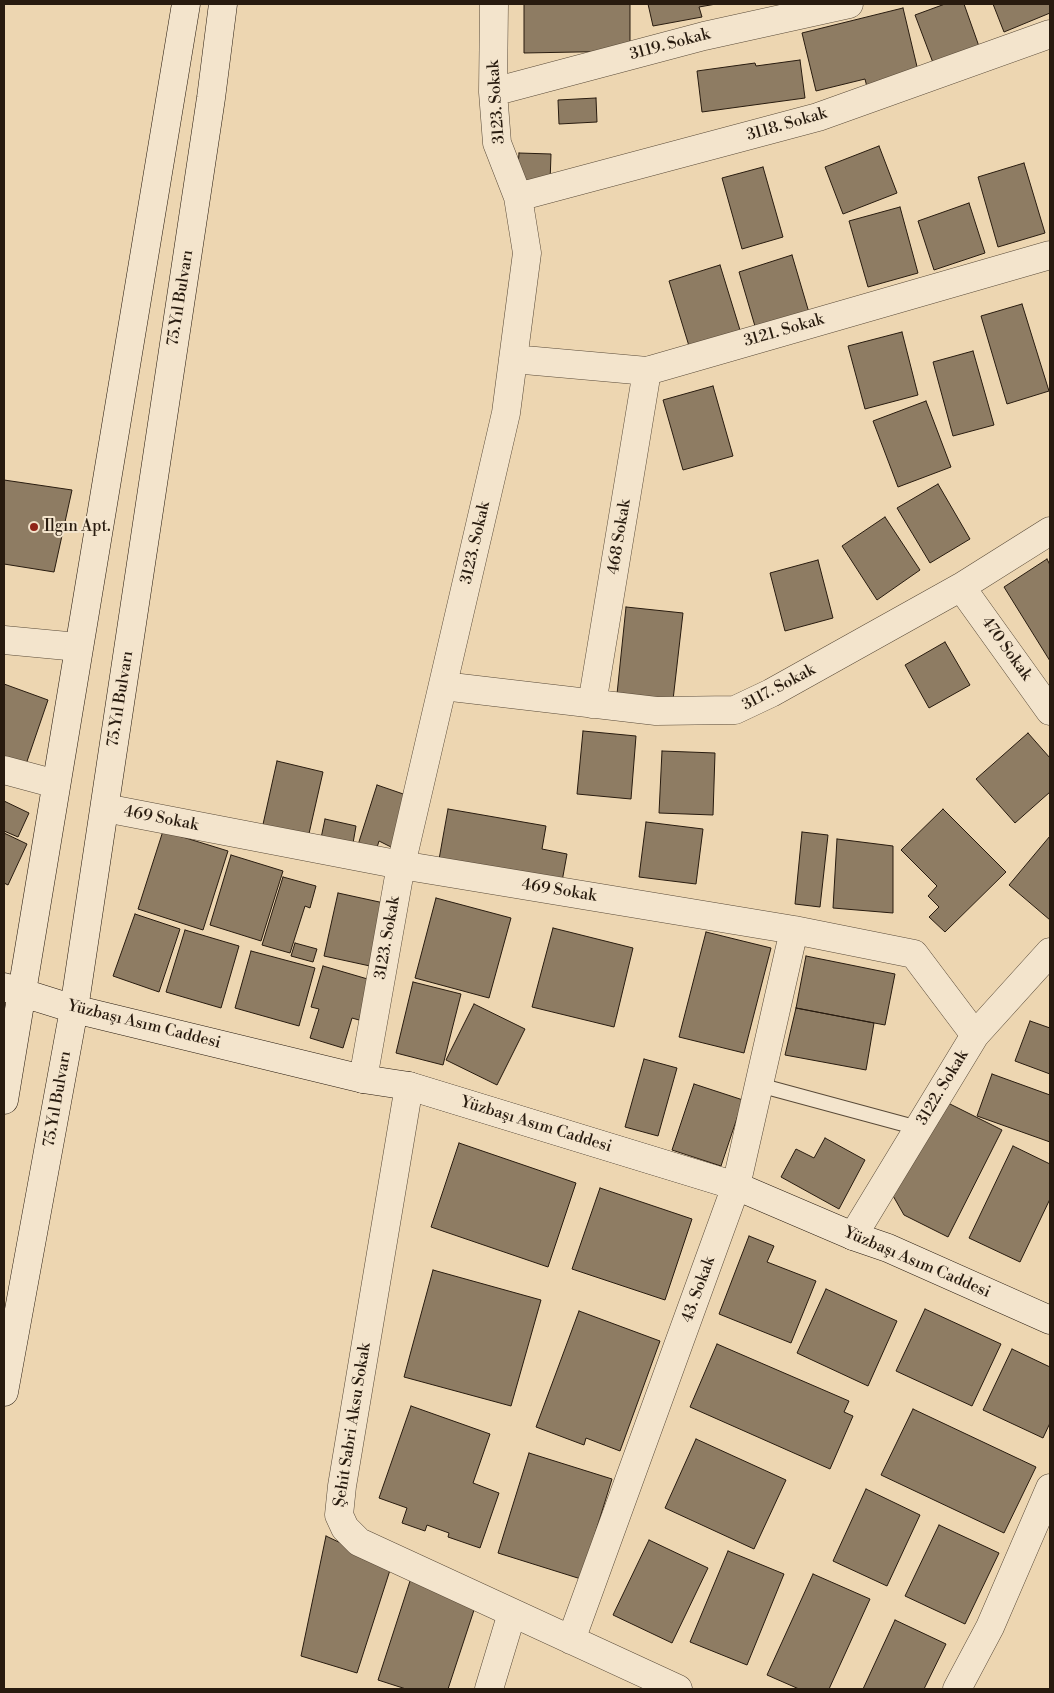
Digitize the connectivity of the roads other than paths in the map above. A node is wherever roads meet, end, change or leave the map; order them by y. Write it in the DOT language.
graph roads {
  1 [pos="186,4"];
  2 [pos="223,4"];
  3 [pos="494,4"];
  4 [pos="849,4"];
  5 [pos="1050,34"];
  6 [pos="493,92"];
  7 [pos="518,197"];
  8 [pos="1050,255"];
  9 [pos="513,359"];
  10 [pos="647,371"];
  11 [pos="1050,531"];
  12 [pos="961,588"];
  13 [pos="4,640"];
  14 [pos="78,647"];
  15 [pos="443,686"];
  16 [pos="592,704"];
  17 [pos="1050,710"];
  18 [pos="4,770"];
  19 [pos="56,784"];
  20 [pos="105,808"];
  21 [pos="401,865"];
  22 [pos="794,930"];
  23 [pos="1050,952"];
  24 [pos="12,990"];
  25 [pos="74,1009"];
  26 [pos="975,1036"];
  27 [pos="364,1079"];
  28 [pos="759,1085"];
  29 [pos="409,1086"];
  30 [pos="4,1100"];
  31 [pos="918,1128"];
  32 [pos="736,1186"];
  33 [pos="853,1236"];
  34 [pos="1050,1320"];
  35 [pos="4,1392"];
  36 [pos="1050,1488"];
  37 [pos="512,1613"];
  38 [pos="571,1640"];
  39 [pos="489,1689"];
  40 [pos="678,1689"];
  41 [pos="957,1689"];
  1 -- 14 [label="street"];
  2 -- 20 [label="street, 75.Yıl Bulvarı"];
  3 -- 6 [label="street, 3123. Sokak"];
  4 -- 6 [label="street, 3119. Sokak"];
  5 -- 7 [label="street, 3118. Sokak"];
  6 -- 7 [label="street, 3123. Sokak"];
  7 -- 9 [label="street, 3123. Sokak"];
  8 -- 10 [label="street, 3121. Sokak"];
  9 -- 10 [label="street, 3121. Sokak"];
  9 -- 15 [label="street, 3123. Sokak"];
  10 -- 16 [label="street, 468 Sokak"];
  11 -- 12 [label="street, 3117. Sokak"];
  12 -- 16 [label="street, 3117. Sokak"];
  12 -- 17 [label="street, 470 Sokak"];
  13 -- 14 [label="street"];
  14 -- 19 [label="street"];
  15 -- 16 [label="street, 3117. Sokak"];
  15 -- 21 [label="street, 3123. Sokak"];
  18 -- 19 [label="street"];
  19 -- 24 [label="street"];
  20 -- 21 [label="street, 469 Sokak"];
  20 -- 25 [label="street, 75.Yıl Bulvarı"];
  21 -- 22 [label="street, 469 Sokak"];
  21 -- 27 [label="street, 3123. Sokak"];
  22 -- 26 [label="street, 469 Sokak"];
  22 -- 28 [label="street, 43. Sokak"];
  23 -- 26 [label="street, 3122. Sokak"];
  24 -- 25 [label="street, Yüzbaşı Asım Caddesi"];
  24 -- 30 [label="street"];
  25 -- 27 [label="street, Yüzbaşı Asım Caddesi"];
  25 -- 35 [label="street, 75.Yıl Bulvarı"];
  26 -- 31 [label="street, 3122. Sokak"];
  27 -- 29 [label="street, Yüzbaşı Asım Caddesi"];
  28 -- 31 [label="lane"];
  28 -- 32 [label="street, 43. Sokak"];
  29 -- 32 [label="street, Yüzbaşı Asım Caddesi"];
  29 -- 37 [label="street, Şehit Sabri Aksu Sokak"];
  31 -- 33 [label="street, 3122. Sokak"];
  32 -- 33 [label="street, Yüzbaşı Asım Caddesi"];
  32 -- 38 [label="street, 43. Sokak"];
  33 -- 34 [label="street, Yüzbaşı Asım Caddesi"];
  36 -- 41 [label="street"];
  37 -- 38 [label="street"];
  37 -- 39 [label="street"];
  38 -- 40 [label="street"];
}
